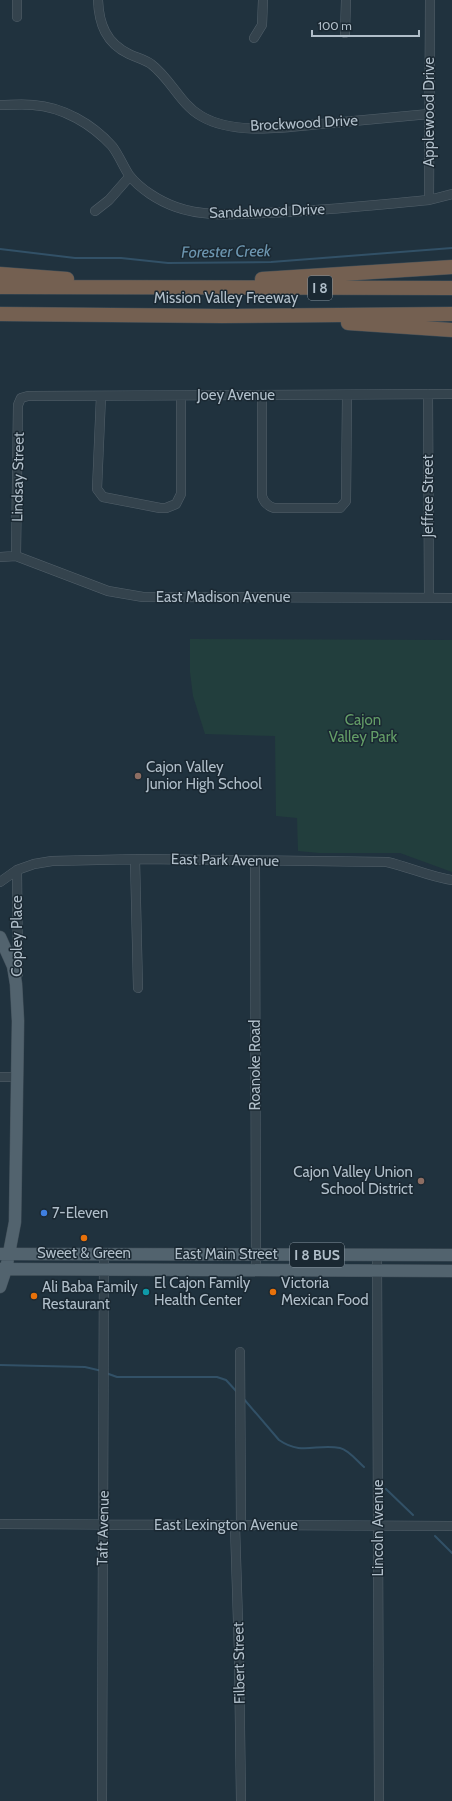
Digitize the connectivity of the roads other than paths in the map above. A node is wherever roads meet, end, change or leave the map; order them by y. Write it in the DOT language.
graph roads {
  1 [pos="16,0"];
  2 [pos="98,0"];
  3 [pos="263,0"];
  4 [pos="346,0"];
  5 [pos="430,0"];
  6 [pos="17,17"];
  7 [pos="345,33"];
  8 [pos="254,38"];
  9 [pos="0,105"];
  10 [pos="429,114"];
  11 [pos="130,176"];
  12 [pos="452,194"];
  13 [pos="429,200"];
  14 [pos="95,210"];
  15 [pos="452,267"];
  16 [pos="0,274"];
  17 [pos="0,287"];
  18 [pos="144,287"];
  19 [pos="188,287"];
  20 [pos="452,288"];
  21 [pos="0,314"];
  22 [pos="452,314"];
  23 [pos="222,316"];
  24 [pos="452,330"];
  25 [pos="428,394"];
  26 [pos="452,394"];
  27 [pos="262,395"];
  28 [pos="347,395"];
  29 [pos="101,396"];
  30 [pos="182,396"];
  31 [pos="21,398"];
  32 [pos="16,556"];
  33 [pos="0,557"];
  34 [pos="429,598"];
  35 [pos="452,598"];
  36 [pos="135,859"];
  37 [pos="255,860"];
  38 [pos="17,870"];
  39 [pos="452,880"];
  40 [pos="0,882"];
  41 [pos="0,937"];
  42 [pos="138,988"];
  43 [pos="18,1001"];
  44 [pos="0,1077"];
  45 [pos="18,1077"];
  46 [pos="4,1254"];
  47 [pos="104,1255"];
  48 [pos="256,1255"];
  49 [pos="377,1255"];
  50 [pos="452,1255"];
  51 [pos="3,1269"];
  52 [pos="256,1269"];
  53 [pos="104,1270"];
  54 [pos="377,1270"];
  55 [pos="452,1271"];
  56 [pos="0,1287"];
  57 [pos="240,1352"];
  58 [pos="0,1524"];
  59 [pos="104,1525"];
  60 [pos="377,1525"];
  61 [pos="238,1526"];
  62 [pos="452,1526"];
  63 [pos="102,1801"];
  64 [pos="241,1801"];
  65 [pos="379,1801"];
  1 -- 6 [label="street"];
  2 -- 10 [label="street, Brockwood Drive"];
  3 -- 8 [label="street"];
  4 -- 7 [label="street"];
  5 -- 10 [label="street, Applewood Drive"];
  9 -- 11 [label="street, Sandalwood Drive"];
  10 -- 13 [label="street, Applewood Drive"];
  11 -- 13 [label="street, Sandalwood Drive"];
  11 -- 14 [label="street"];
  12 -- 13 [label="street, Sandalwood Drive"];
  15 -- 19 [label="highway"];
  16 -- 18 [label="highway"];
  17 -- 18 [label="highway, Mission Valley Freeway / I 8"];
  18 -- 19 [label="highway, Mission Valley Freeway / I 8"];
  19 -- 20 [label="highway, Mission Valley Freeway / I 8"];
  21 -- 23 [label="highway, Mission Valley Freeway / I 8"];
  22 -- 23 [label="highway, Mission Valley Freeway / I 8"];
  23 -- 24 [label="highway"];
  25 -- 26 [label="street, Joey Avenue"];
  25 -- 28 [label="street, Joey Avenue"];
  25 -- 34 [label="street, Jeffree Street"];
  27 -- 28 [label="street, Joey Avenue"];
  27 -- 28 [label="street"];
  27 -- 30 [label="street, Joey Avenue"];
  29 -- 30 [label="street, Joey Avenue"];
  29 -- 30 [label="street"];
  29 -- 31 [label="street, Joey Avenue"];
  31 -- 32 [label="street, Lindsay Street"];
  32 -- 33 [label="street, East Madison Avenue"];
  32 -- 34 [label="street, East Madison Avenue"];
  34 -- 35 [label="street, East Madison Avenue"];
  36 -- 37 [label="street, East Park Avenue"];
  36 -- 38 [label="street, East Park Avenue"];
  36 -- 42 [label="street"];
  37 -- 39 [label="street, East Park Avenue"];
  37 -- 48 [label="street, Roanoke Road"];
  38 -- 40 [label="street, East Park Avenue"];
  38 -- 43 [label="street, Copley Place"];
  41 -- 43 [label="main road"];
  43 -- 45 [label="main road"];
  44 -- 45 [label="street"];
  45 -- 46 [label="main road"];
  46 -- 47 [label="main road, East Main Street / I 8 BUS"];
  46 -- 51 [label="main road"];
  47 -- 48 [label="main road, East Main Street / I 8 BUS"];
  47 -- 53 [label="street, Taft Avenue"];
  48 -- 49 [label="main road, East Main Street / I 8 BUS"];
  48 -- 52 [label="street, Roanoke Road"];
  49 -- 50 [label="main road, East Main Street / I 8 BUS"];
  49 -- 54 [label="street, Lincoln Avenue"];
  51 -- 53 [label="main road, East Main Street / I 8 BUS"];
  51 -- 56 [label="main road"];
  52 -- 53 [label="main road, East Main Street / I 8 BUS"];
  52 -- 54 [label="main road, East Main Street / I 8 BUS"];
  53 -- 59 [label="street, Taft Avenue"];
  54 -- 55 [label="main road, East Main Street / I 8 BUS"];
  54 -- 60 [label="street, Lincoln Avenue"];
  57 -- 61 [label="street, Filbert Street"];
  58 -- 59 [label="street, East Lexington Avenue"];
  59 -- 61 [label="street, East Lexington Avenue"];
  59 -- 63 [label="street, Taft Avenue"];
  60 -- 61 [label="street, East Lexington Avenue"];
  60 -- 62 [label="street, East Lexington Avenue"];
  60 -- 65 [label="street, Lincoln Avenue"];
  61 -- 64 [label="street, Filbert Street"];
}
